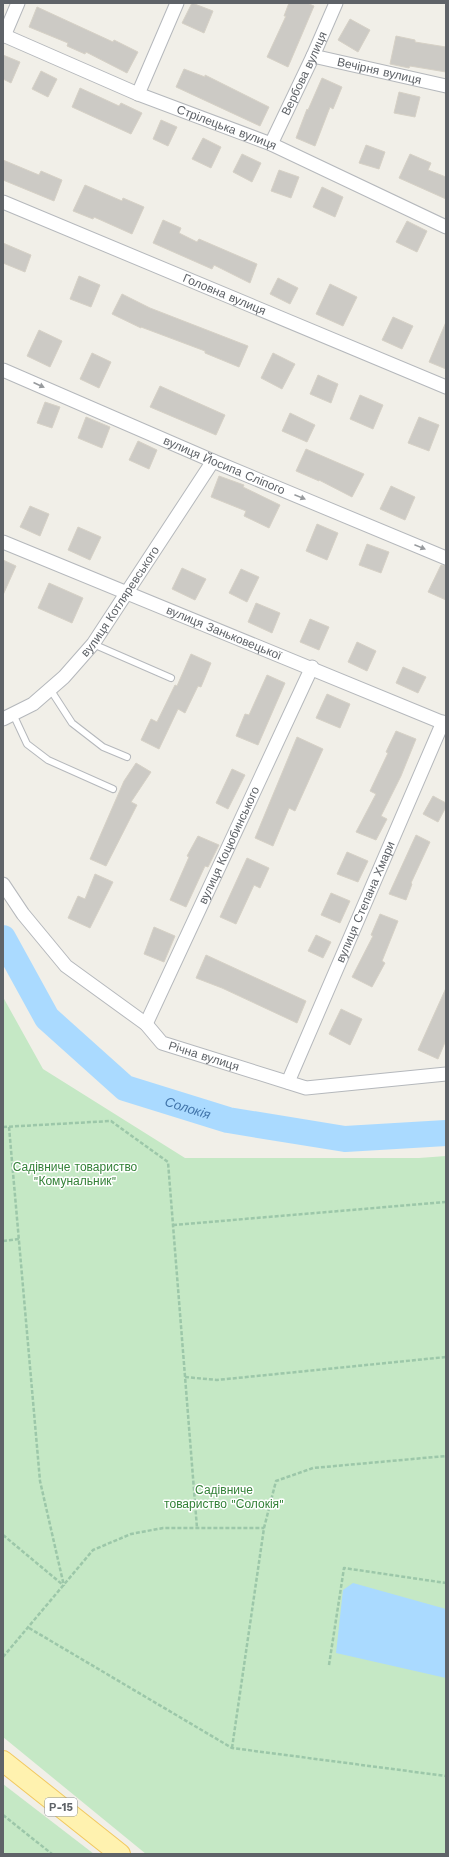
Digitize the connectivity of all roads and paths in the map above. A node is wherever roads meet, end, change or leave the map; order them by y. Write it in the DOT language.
graph roads {
  1 [pos="18,3"];
  2 [pos="177,3"];
  3 [pos="336,3"];
  4 [pos="4,36"];
  5 [pos="313,56"];
  6 [pos="446,86"];
  7 [pos="138,94"];
  8 [pos="272,144"];
  9 [pos="3,202"];
  10 [pos="446,227"];
  11 [pos="3,370"];
  12 [pos="446,387"];
  13 [pos="213,461"];
  14 [pos="3,542"];
  15 [pos="446,558"];
  16 [pos="126,593"];
  17 [pos="93,644"];
  18 [pos="312,668"];
  19 [pos="171,678"];
  20 [pos="50,689"];
  21 [pos="8,716"];
  22 [pos="445,723"];
  23 [pos="128,757"];
  24 [pos="113,789"];
  25 [pos="3,884"];
  26 [pos="146,1024"];
  27 [pos="446,1074"];
  28 [pos="288,1082"];
  29 [pos="9,1126"];
  30 [pos="3,1127"];
  31 [pos="446,1202"];
  32 [pos="173,1225"];
  33 [pos="19,1239"];
  34 [pos="3,1241"];
  35 [pos="446,1357"];
  36 [pos="185,1377"];
  37 [pos="446,1456"];
  38 [pos="197,1528"];
  39 [pos="264,1528"];
  40 [pos="3,1535"];
  41 [pos="446,1583"];
  42 [pos="64,1586"];
  43 [pos="29,1628"];
  44 [pos="3,1657"];
  45 [pos="328,1665"];
  46 [pos="232,1748"];
  47 [pos="3,1761"];
  48 [pos="446,1776"];
  49 [pos="3,1815"];
  50 [pos="52,1854"];
  51 [pos="120,1854"];
  1 -- 4 [label="street"];
  2 -- 7 [label="street"];
  3 -- 5 [label="street, Вербова вулиця"];
  4 -- 7 [label="street, Стрілецька вулиця"];
  5 -- 6 [label="street, Вечірня вулиця"];
  5 -- 8 [label="street, Вербова вулиця"];
  7 -- 8 [label="street, Стрілецька вулиця"];
  8 -- 10 [label="street, Стрілецька вулиця"];
  9 -- 12 [label="street, Головна вулиця"];
  11 -- 13 [label="street, вулиця Йосипа Сліпого, one-way"];
  13 -- 15 [label="street, вулиця Йосипа Сліпого, one-way"];
  13 -- 16 [label="street, вулиця Котляревського"];
  14 -- 16 [label="street, вулиця Заньковецької"];
  16 -- 17 [label="street, вулиця Котляревського"];
  16 -- 18 [label="street, вулиця Заньковецької"];
  17 -- 19 [label="lane"];
  17 -- 20 [label="street, вулиця Котляревського"];
  18 -- 22 [label="street, вулиця Заньковецької"];
  18 -- 26 [label="street, вулиця Коцюбинського"];
  20 -- 21 [label="street, вулиця Котляревського"];
  20 -- 23 [label="lane"];
  21 -- 24 [label="lane"];
  22 -- 28 [label="street, вулиця Степана Хмари"];
  25 -- 26 [label="street, Річна вулиця"];
  26 -- 28 [label="street, Річна вулиця"];
  27 -- 28 [label="street, Річна вулиця"];
  29 -- 30 [label="path"];
  29 -- 32 [label="path"];
  29 -- 33 [label="path"];
  31 -- 32 [label="path"];
  32 -- 36 [label="path"];
  33 -- 34 [label="path"];
  33 -- 42 [label="path"];
  35 -- 36 [label="path"];
  36 -- 38 [label="path"];
  37 -- 39 [label="path"];
  38 -- 39 [label="path"];
  38 -- 42 [label="path"];
  39 -- 46 [label="path"];
  40 -- 42 [label="path"];
  41 -- 45 [label="path"];
  42 -- 43 [label="path"];
  43 -- 44 [label="path"];
  43 -- 46 [label="path"];
  46 -- 48 [label="path"];
  47 -- 51 [label="main road, Р-15"];
  49 -- 50 [label="path"];
}
